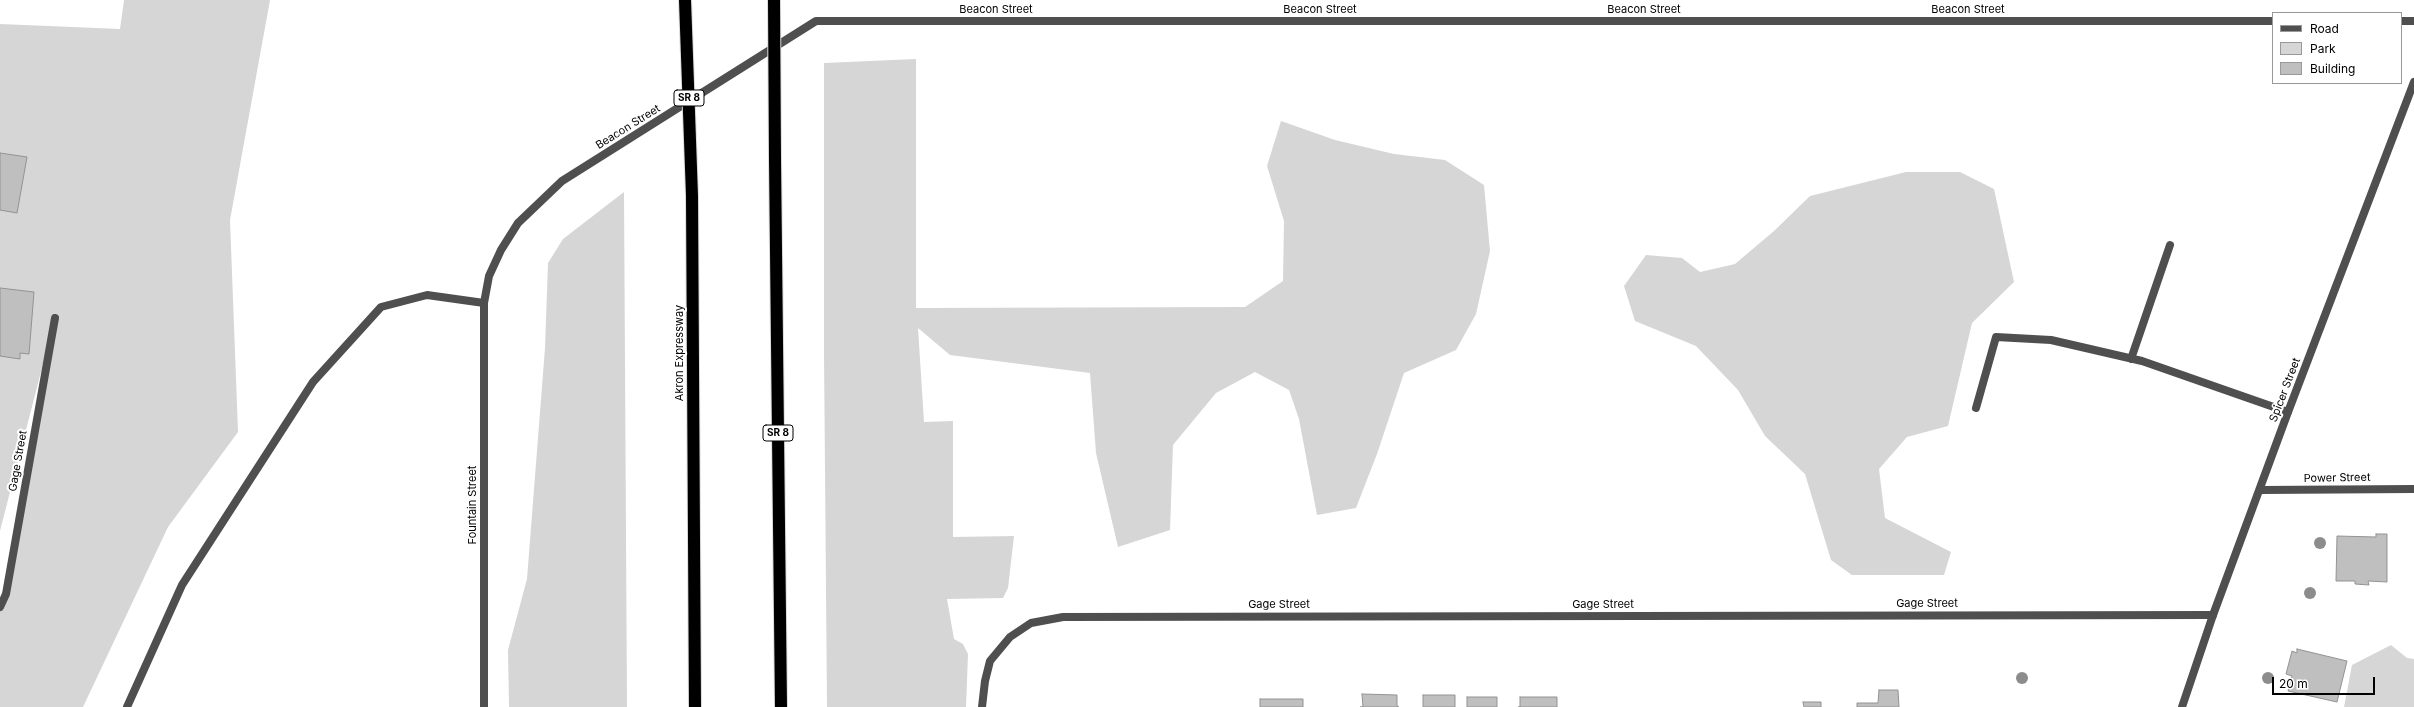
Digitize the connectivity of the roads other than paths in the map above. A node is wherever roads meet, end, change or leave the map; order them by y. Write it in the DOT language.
graph roads {
  1 [pos="685,0"];
  2 [pos="774,0"];
  3 [pos="2272,21"];
  4 [pos="2402,21"];
  5 [pos="2414,21"];
  6 [pos="2414,82"];
  7 [pos="2170,244"];
  8 [pos="484,303"];
  9 [pos="55,318"];
  10 [pos="2131,359"];
  11 [pos="1976,408"];
  12 [pos="2288,412"];
  13 [pos="2414,488"];
  14 [pos="2260,490"];
  15 [pos="0,607"];
  16 [pos="2213,614"];
  17 [pos="126,707"];
  18 [pos="484,707"];
  19 [pos="695,707"];
  20 [pos="781,707"];
  21 [pos="982,707"];
  22 [pos="2182,707"];
  1 -- 19 [label="highway, Akron Expressway / SR 8, bridge"];
  2 -- 20 [label="highway, SR 8, bridge"];
  3 -- 8 [label="street, Beacon Street"];
  4 -- 5 [label="street"];
  6 -- 12 [label="street, Spicer Street"];
  7 -- 10 [label="street"];
  8 -- 17 [label="street"];
  8 -- 18 [label="street, Fountain Street"];
  9 -- 15 [label="street, Gage Street"];
  10 -- 11 [label="street"];
  10 -- 12 [label="street"];
  12 -- 14 [label="street, Spicer Street"];
  13 -- 14 [label="street, Power Street"];
  14 -- 16 [label="street, Spicer Street"];
  16 -- 21 [label="street, Gage Street"];
  16 -- 22 [label="street, Spicer Street"];
}
